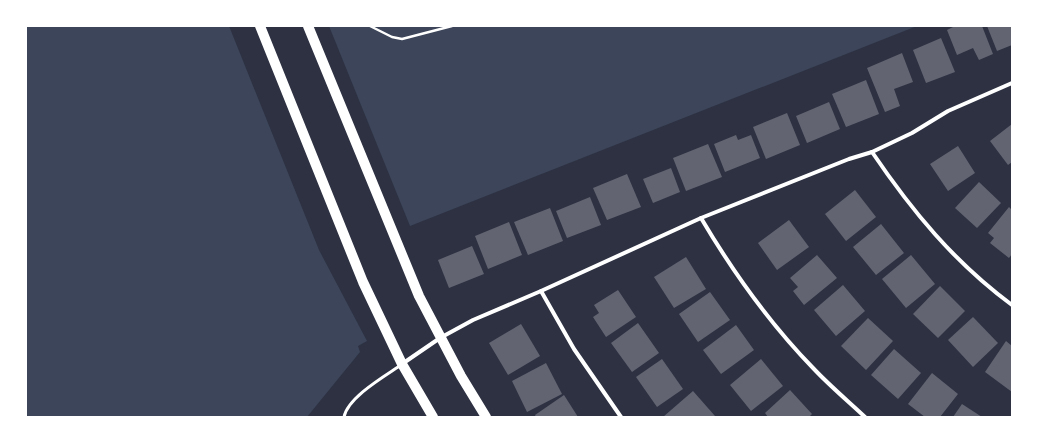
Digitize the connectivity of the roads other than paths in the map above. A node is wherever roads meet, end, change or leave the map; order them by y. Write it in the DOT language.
graph roads {
  1 [pos="260,26"];
  2 [pos="308,26"];
  3 [pos="1012,83"];
  4 [pos="872,152"];
  5 [pos="701,218"];
  6 [pos="541,291"];
  7 [pos="1012,305"];
  8 [pos="440,338"];
  9 [pos="402,364"];
  10 [pos="344,417"];
  11 [pos="433,417"];
  12 [pos="486,417"];
  13 [pos="621,417"];
  14 [pos="866,417"];
  1 -- 9 [label="main road"];
  2 -- 8 [label="main road"];
  3 -- 4 [label="street"];
  4 -- 5 [label="street"];
  4 -- 7 [label="street"];
  5 -- 6 [label="street"];
  5 -- 14 [label="street"];
  6 -- 8 [label="street"];
  6 -- 13 [label="street"];
  8 -- 9 [label="street"];
  8 -- 12 [label="main road"];
  9 -- 10 [label="lane"];
  9 -- 11 [label="main road"];
}
